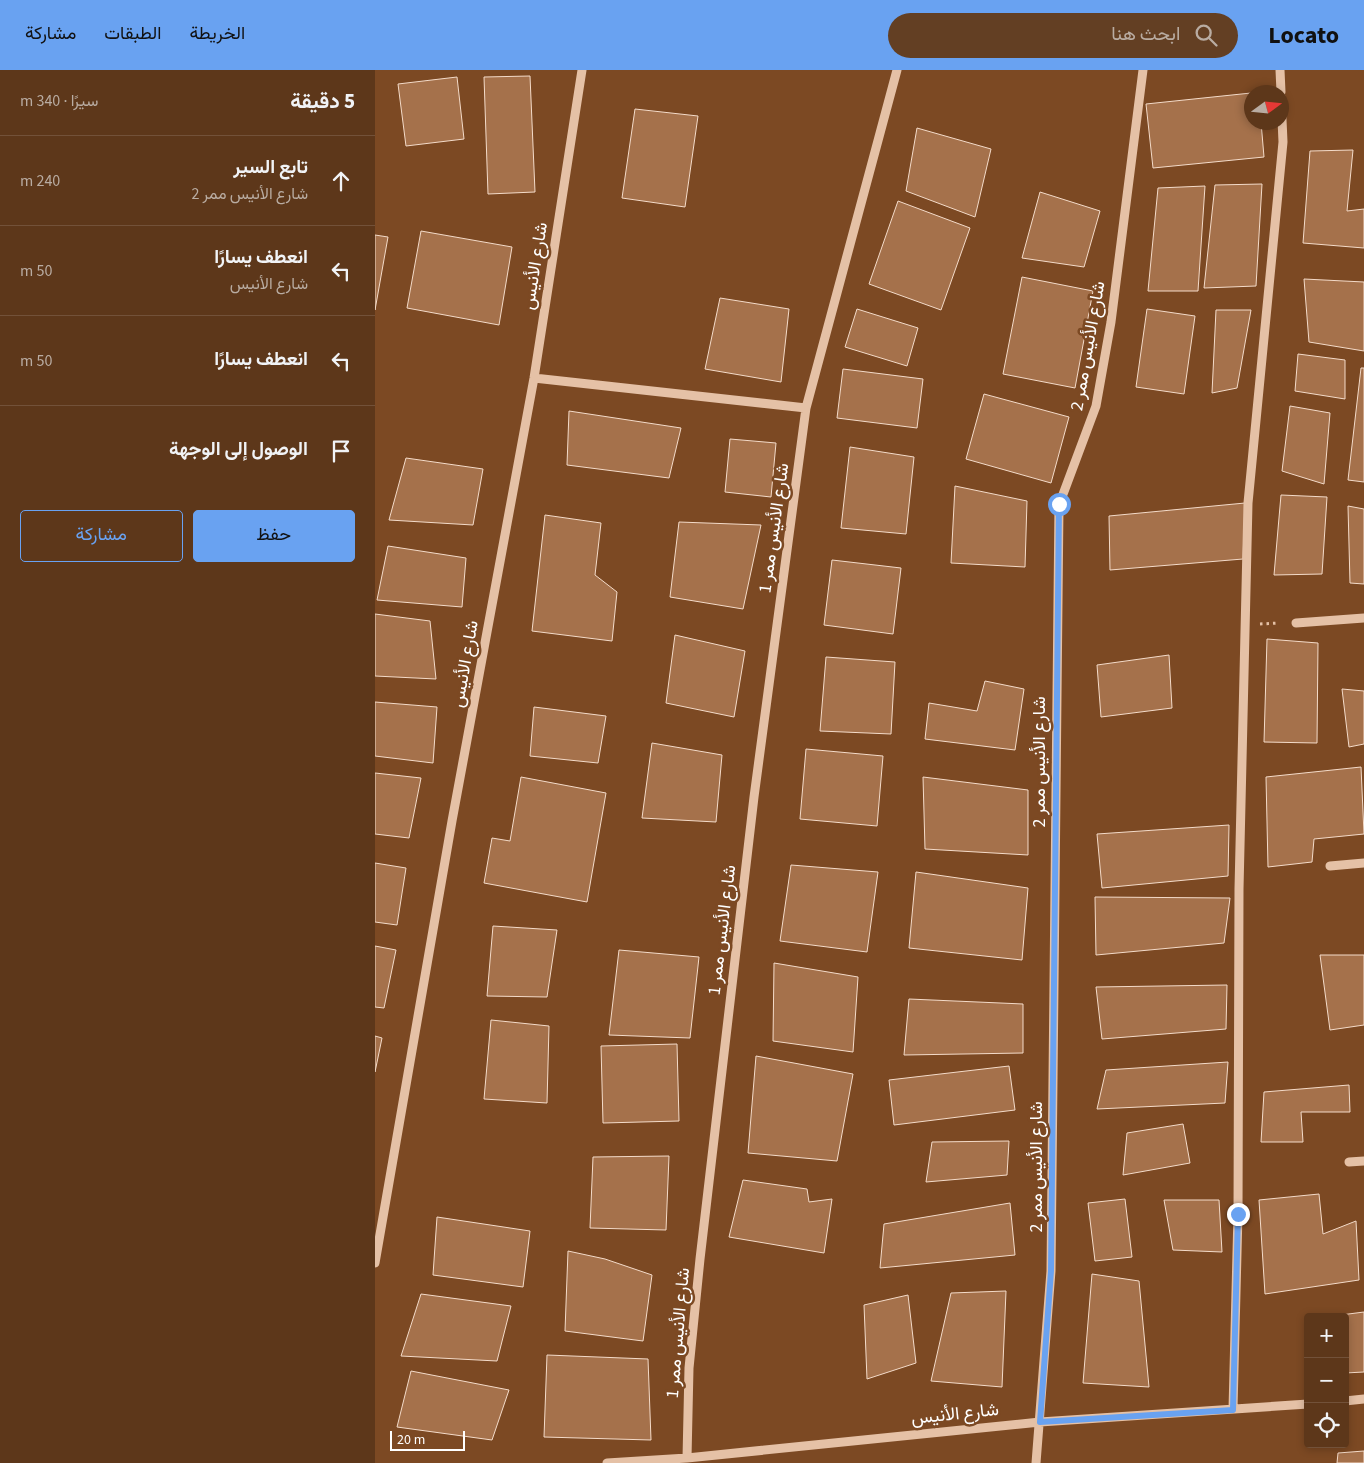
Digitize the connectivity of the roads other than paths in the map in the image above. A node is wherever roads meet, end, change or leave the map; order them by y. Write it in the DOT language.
graph roads {
  1 [pos="582,70"];
  2 [pos="897,70"];
  3 [pos="1143,70"];
  4 [pos="1280,70"];
  5 [pos="1281,85"];
  6 [pos="1282,130"];
  7 [pos="534,378"];
  8 [pos="806,408"];
  9 [pos="1364,618"];
  10 [pos="1296,623"];
  11 [pos="1364,863"];
  12 [pos="1330,866"];
  13 [pos="1364,1161"];
  14 [pos="1349,1162"];
  15 [pos="375,1263"];
  16 [pos="1364,1399"];
  17 [pos="1349,1401"];
  18 [pos="1304,1404"];
  19 [pos="1233,1410"];
  20 [pos="1040,1422"];
  21 [pos="687,1458"];
  22 [pos="607,1463"];
  23 [pos="1036,1463"];
  1 -- 7 [label="street, شارع الأنيس"];
  2 -- 8 [label="street, شارع الأنيس ممر 1"];
  3 -- 20 [label="street, شارع الأنيس ممر 2"];
  4 -- 5 [label="street"];
  6 -- 19 [label="street"];
  7 -- 8 [label="street"];
  7 -- 15 [label="street, شارع الأنيس"];
  8 -- 21 [label="street, شارع الأنيس ممر 1"];
  9 -- 10 [label="street"];
  11 -- 12 [label="street"];
  13 -- 14 [label="street"];
  16 -- 17 [label="street"];
  18 -- 19 [label="street, شارع الأنيس"];
  19 -- 20 [label="street, شارع الأنيس"];
  20 -- 21 [label="street, شارع الأنيس"];
  20 -- 23 [label="street, شارع الأنيس ممر 2"];
  21 -- 22 [label="street, شارع الأنيس"];
}
